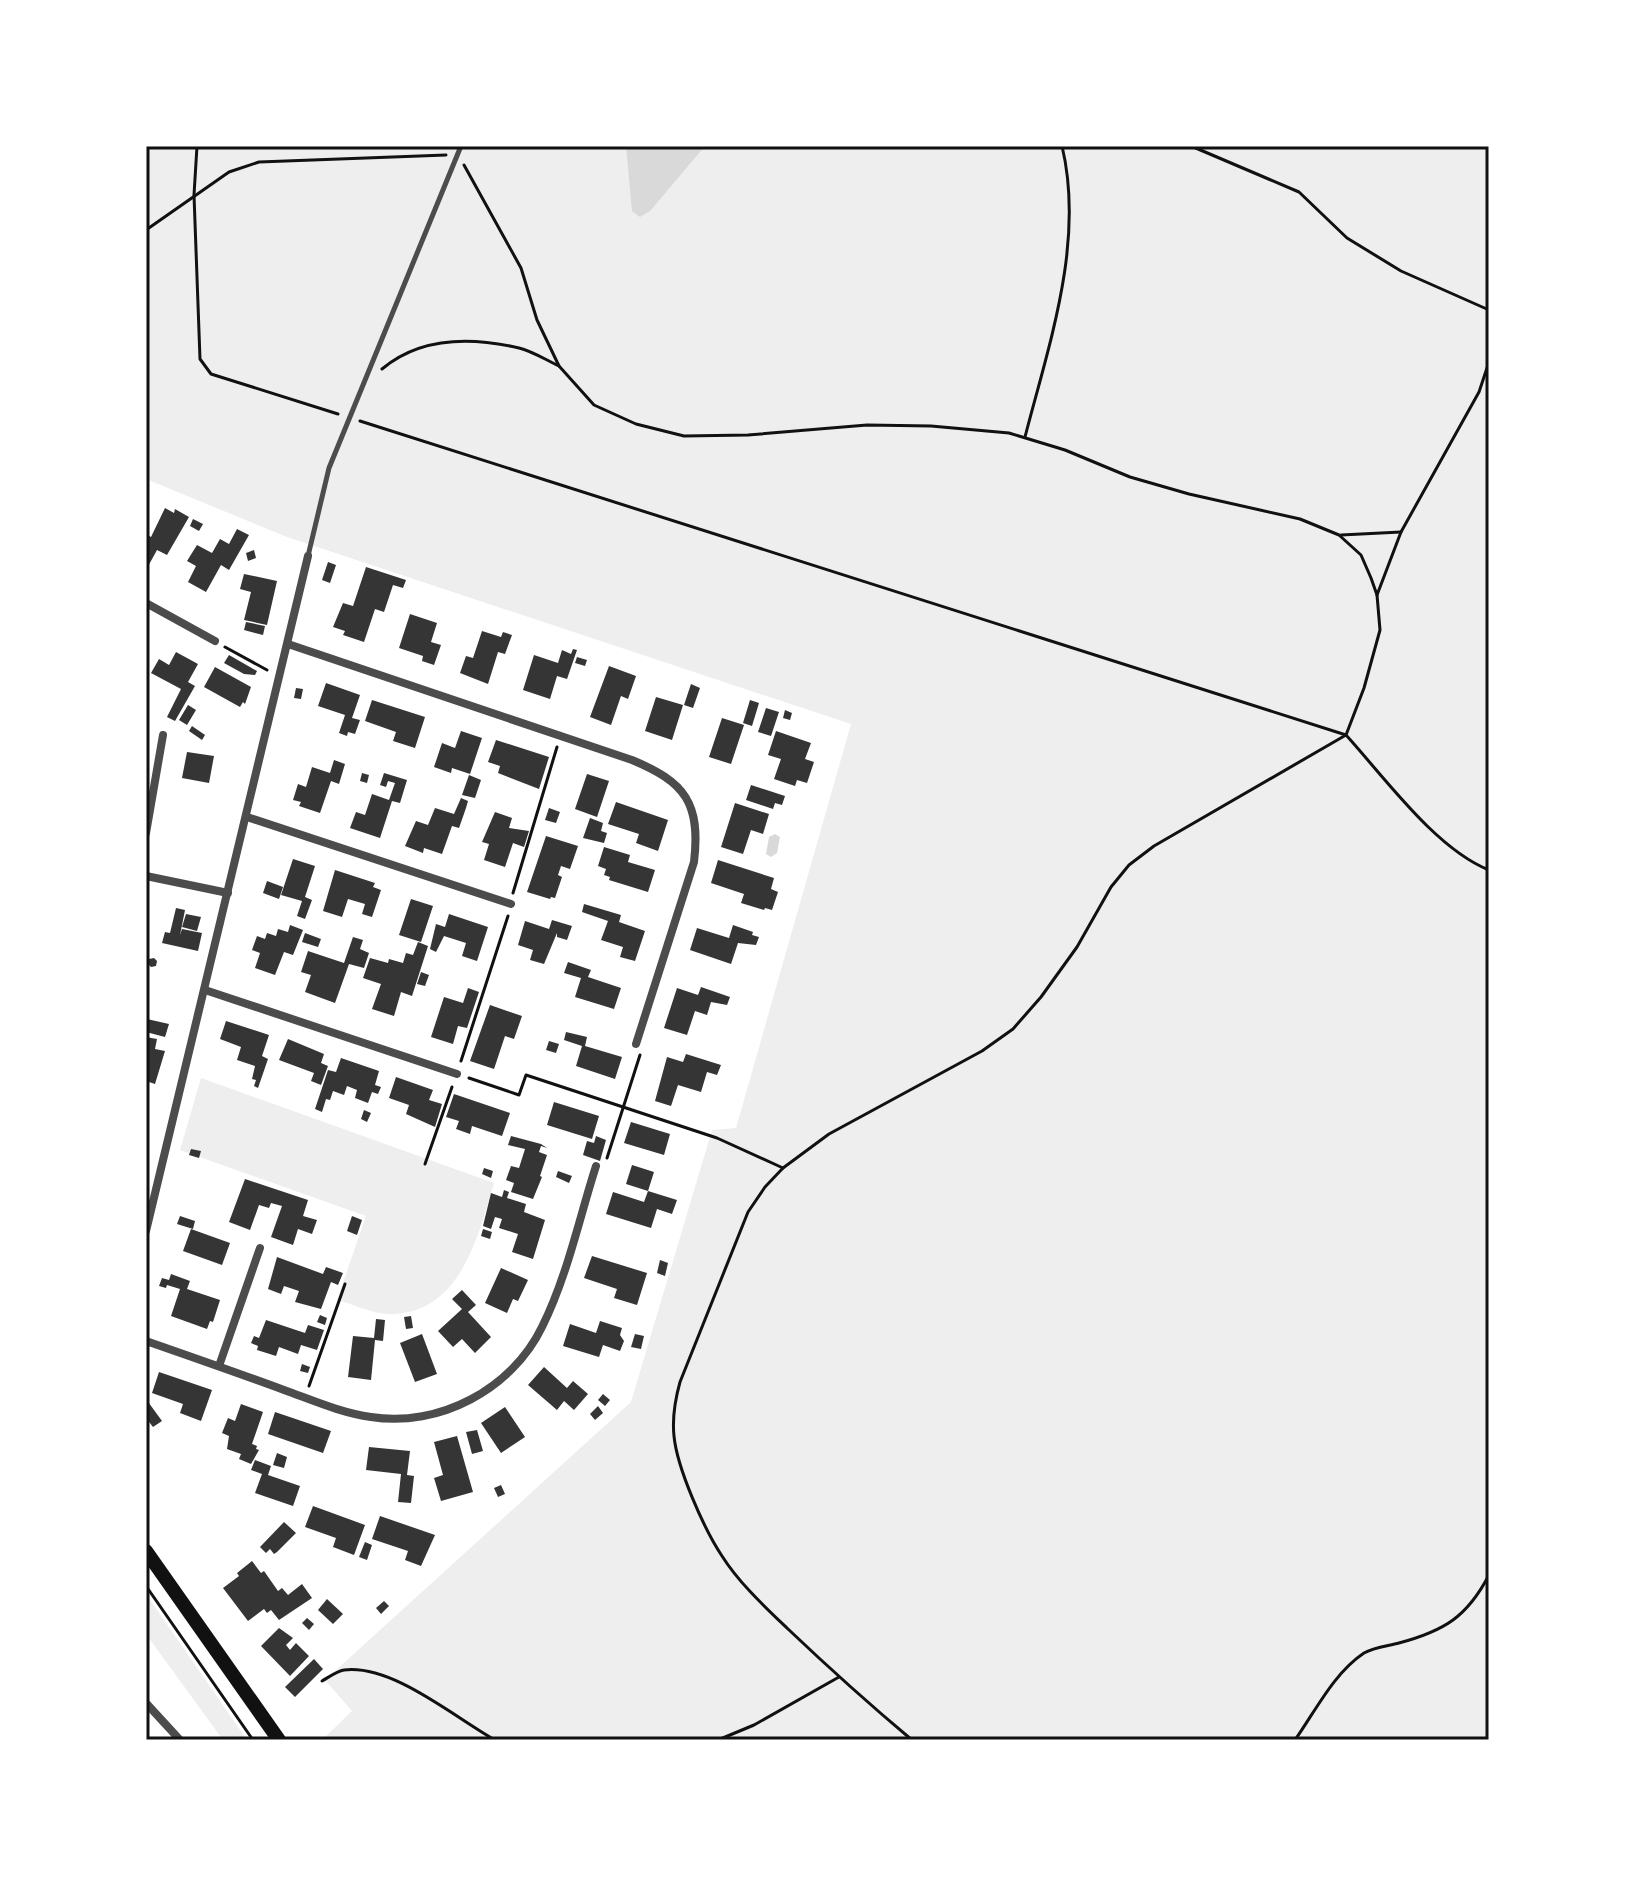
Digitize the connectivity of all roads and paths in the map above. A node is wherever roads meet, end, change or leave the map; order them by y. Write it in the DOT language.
graph roads {
  1 [pos="197,146"];
  2 [pos="461,146"];
  3 [pos="1062,146"];
  4 [pos="1191,146"];
  5 [pos="457,154"];
  6 [pos="194,195"];
  7 [pos="146,230"];
  8 [pos="1489,310"];
  9 [pos="1489,362"];
  10 [pos="559,366"];
  11 [pos="363,384"];
  12 [pos="349,418"];
  13 [pos="1025,438"];
  14 [pos="1401,532"];
  15 [pos="1339,535"];
  16 [pos="308,556"];
  17 [pos="1377,595"];
  18 [pos="146,603"];
  19 [pos="215,641"];
  20 [pos="288,644"];
  21 [pos="280,677"];
  22 [pos="163,735"];
  23 [pos="1346,735"];
  24 [pos="561,736"];
  25 [pos="247,817"];
  26 [pos="146,833"];
  27 [pos="1489,870"];
  28 [pos="146,876"];
  29 [pos="228,893"];
  30 [pos="511,904"];
  31 [pos="205,990"];
  32 [pos="636,1044"];
  33 [pos="457,1074"];
  34 [pos="624,1108"];
  35 [pos="425,1164"];
  36 [pos="596,1166"];
  37 [pos="783,1168"];
  38 [pos="146,1231"];
  39 [pos="260,1248"];
  40 [pos="345,1284"];
  41 [pos="146,1341"];
  42 [pos="219,1366"];
  43 [pos="305,1397"];
  44 [pos="146,1551"];
  45 [pos="1489,1575"];
  46 [pos="146,1586"];
  47 [pos="839,1677"];
  48 [pos="322,1681"];
  49 [pos="146,1703"];
  50 [pos="180,1740"];
  51 [pos="253,1740"];
  52 [pos="279,1740"];
  53 [pos="495,1740"];
  54 [pos="718,1740"];
  55 [pos="912,1740"];
  56 [pos="1295,1740"];
  1 -- 6 [label="path"];
  2 -- 5 [label="lane"];
  3 -- 13 [label="path"];
  4 -- 8 [label="path"];
  5 -- 6 [label="path"];
  5 -- 10 [label="path"];
  5 -- 11 [label="lane"];
  6 -- 7 [label="path"];
  6 -- 12 [label="path"];
  9 -- 14 [label="path"];
  10 -- 11 [label="path"];
  10 -- 13 [label="path"];
  11 -- 12 [label="lane"];
  12 -- 16 [label="lane"];
  12 -- 23 [label="path"];
  13 -- 15 [label="path"];
  14 -- 15 [label="path"];
  14 -- 17 [label="path"];
  15 -- 17 [label="path"];
  16 -- 20 [label="street"];
  17 -- 23 [label="path"];
  18 -- 19 [label="street"];
  19 -- 21 [label="path"];
  20 -- 21 [label="street"];
  20 -- 24 [label="street"];
  21 -- 25 [label="street"];
  22 -- 26 [label="street"];
  23 -- 27 [label="path"];
  23 -- 37 [label="path"];
  24 -- 30 [label="path"];
  24 -- 32 [label="street"];
  25 -- 29 [label="street"];
  25 -- 30 [label="street"];
  28 -- 29 [label="street"];
  29 -- 31 [label="street"];
  30 -- 33 [label="path"];
  31 -- 33 [label="street"];
  31 -- 38 [label="street"];
  32 -- 34 [label="path"];
  33 -- 34 [label="path"];
  33 -- 35 [label="path"];
  34 -- 36 [label="path"];
  34 -- 37 [label="path"];
  36 -- 43 [label="street"];
  37 -- 47 [label="path"];
  39 -- 42 [label="street"];
  40 -- 43 [label="path"];
  41 -- 42 [label="street"];
  42 -- 43 [label="street"];
  44 -- 52 [label="main road"];
  45 -- 56 [label="path"];
  46 -- 51 [label="path"];
  47 -- 54 [label="path"];
  47 -- 55 [label="path"];
  48 -- 53 [label="path"];
  49 -- 50 [label="street"];
}
